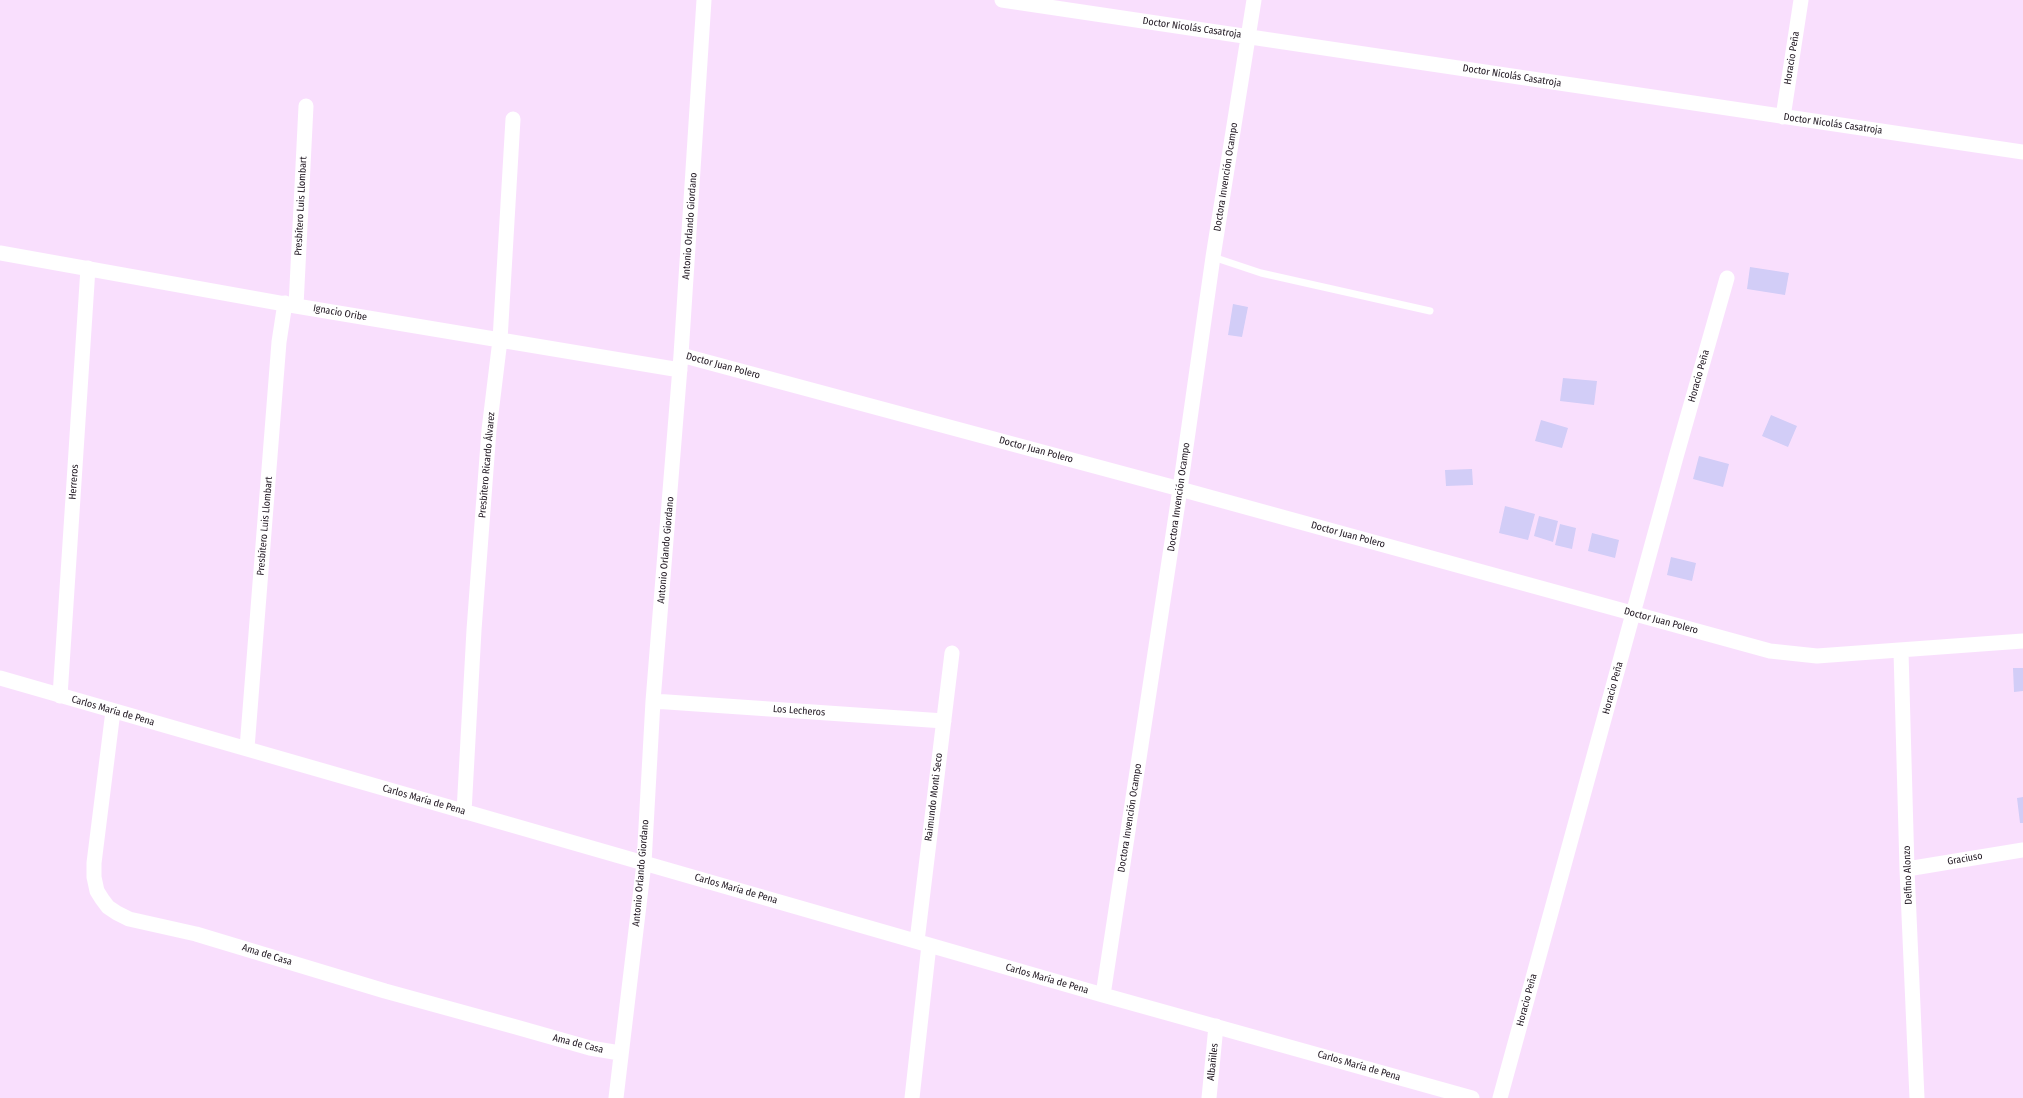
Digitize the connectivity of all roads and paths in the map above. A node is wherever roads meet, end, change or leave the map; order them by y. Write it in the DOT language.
graph roads {
  1 [pos="704,0"];
  2 [pos="1002,0"];
  3 [pos="1254,0"];
  4 [pos="1801,0"];
  5 [pos="1248,36"];
  6 [pos="306,106"];
  7 [pos="1783,117"];
  8 [pos="513,119"];
  9 [pos="2023,152"];
  10 [pos="0,253"];
  11 [pos="1213,257"];
  12 [pos="88,268"];
  13 [pos="1727,278"];
  14 [pos="291,305"];
  15 [pos="1430,311"];
  16 [pos="500,340"];
  17 [pos="681,355"];
  18 [pos="680,370"];
  19 [pos="1180,489"];
  20 [pos="1634,614"];
  21 [pos="2023,642"];
  22 [pos="1901,651"];
  23 [pos="952,653"];
  24 [pos="0,678"];
  25 [pos="60,696"];
  26 [pos="654,701"];
  27 [pos="113,711"];
  28 [pos="944,721"];
  29 [pos="247,748"];
  30 [pos="464,812"];
  31 [pos="2023,850"];
  32 [pos="644,863"];
  33 [pos="1908,869"];
  34 [pos="923,943"];
  35 [pos="1103,995"];
  36 [pos="1216,1026"];
  37 [pos="620,1054"];
  38 [pos="616,1098"];
  39 [pos="912,1098"];
  40 [pos="1209,1098"];
  41 [pos="1472,1098"];
  42 [pos="1500,1098"];
  43 [pos="1917,1098"];
  1 -- 17 [label="street, Antonio Orlando Giordano"];
  2 -- 5 [label="street, Doctor Nicolás Casatroja"];
  3 -- 5 [label="street, Doctora Invención Ocampo"];
  4 -- 7 [label="street, Horacio Peña"];
  5 -- 7 [label="street, Doctor Nicolás Casatroja"];
  5 -- 11 [label="street, Doctora Invención Ocampo"];
  6 -- 14 [label="street, Presbítero Luis Llombart"];
  7 -- 9 [label="street, Doctor Nicolás Casatroja"];
  8 -- 16 [label="street, Presbítero Ricardo Álvarez"];
  10 -- 12 [label="street, Ignacio Oribe"];
  11 -- 15 [label="lane"];
  11 -- 19 [label="street, Doctora Invención Ocampo"];
  12 -- 14 [label="street, Ignacio Oribe"];
  12 -- 25 [label="street, Herreros"];
  13 -- 20 [label="street, Horacio Peña"];
  14 -- 16 [label="street, Ignacio Oribe"];
  14 -- 29 [label="street, Presbítero Luis Llombart"];
  16 -- 18 [label="street, Ignacio Oribe"];
  16 -- 30 [label="street, Presbítero Ricardo Álvarez"];
  17 -- 18 [label="street, Antonio Orlando Giordano"];
  17 -- 19 [label="street, Doctor Juan Polero"];
  18 -- 26 [label="street, Antonio Orlando Giordano"];
  19 -- 20 [label="street, Doctor Juan Polero"];
  19 -- 35 [label="street, Doctora Invención Ocampo"];
  20 -- 22 [label="street, Doctor Juan Polero"];
  20 -- 42 [label="street, Horacio Peña"];
  21 -- 22 [label="street, Doctor Juan Polero"];
  22 -- 33 [label="street, Delfino Alonzo"];
  23 -- 28 [label="street, Raimundo Monti Seco"];
  24 -- 25 [label="street, Carlos María de Pena"];
  25 -- 27 [label="street, Carlos María de Pena"];
  26 -- 28 [label="street, Los Lecheros"];
  26 -- 32 [label="street, Antonio Orlando Giordano"];
  27 -- 29 [label="street, Carlos María de Pena"];
  27 -- 37 [label="street, Ama de Casa"];
  28 -- 34 [label="street, Raimundo Monti Seco"];
  29 -- 30 [label="street, Carlos María de Pena"];
  30 -- 32 [label="street, Carlos María de Pena"];
  31 -- 33 [label="street, Graciuso"];
  32 -- 34 [label="street, Carlos María de Pena"];
  32 -- 37 [label="street, Antonio Orlando Giordano"];
  33 -- 43 [label="street, Delfino Alonzo"];
  34 -- 35 [label="street, Carlos María de Pena"];
  34 -- 39 [label="street, Raimundo Monti Seco"];
  35 -- 36 [label="street, Carlos María de Pena"];
  36 -- 40 [label="street, Albañiles"];
  36 -- 41 [label="street, Carlos María de Pena"];
  37 -- 38 [label="street, Antonio Orlando Giordano"];
}
